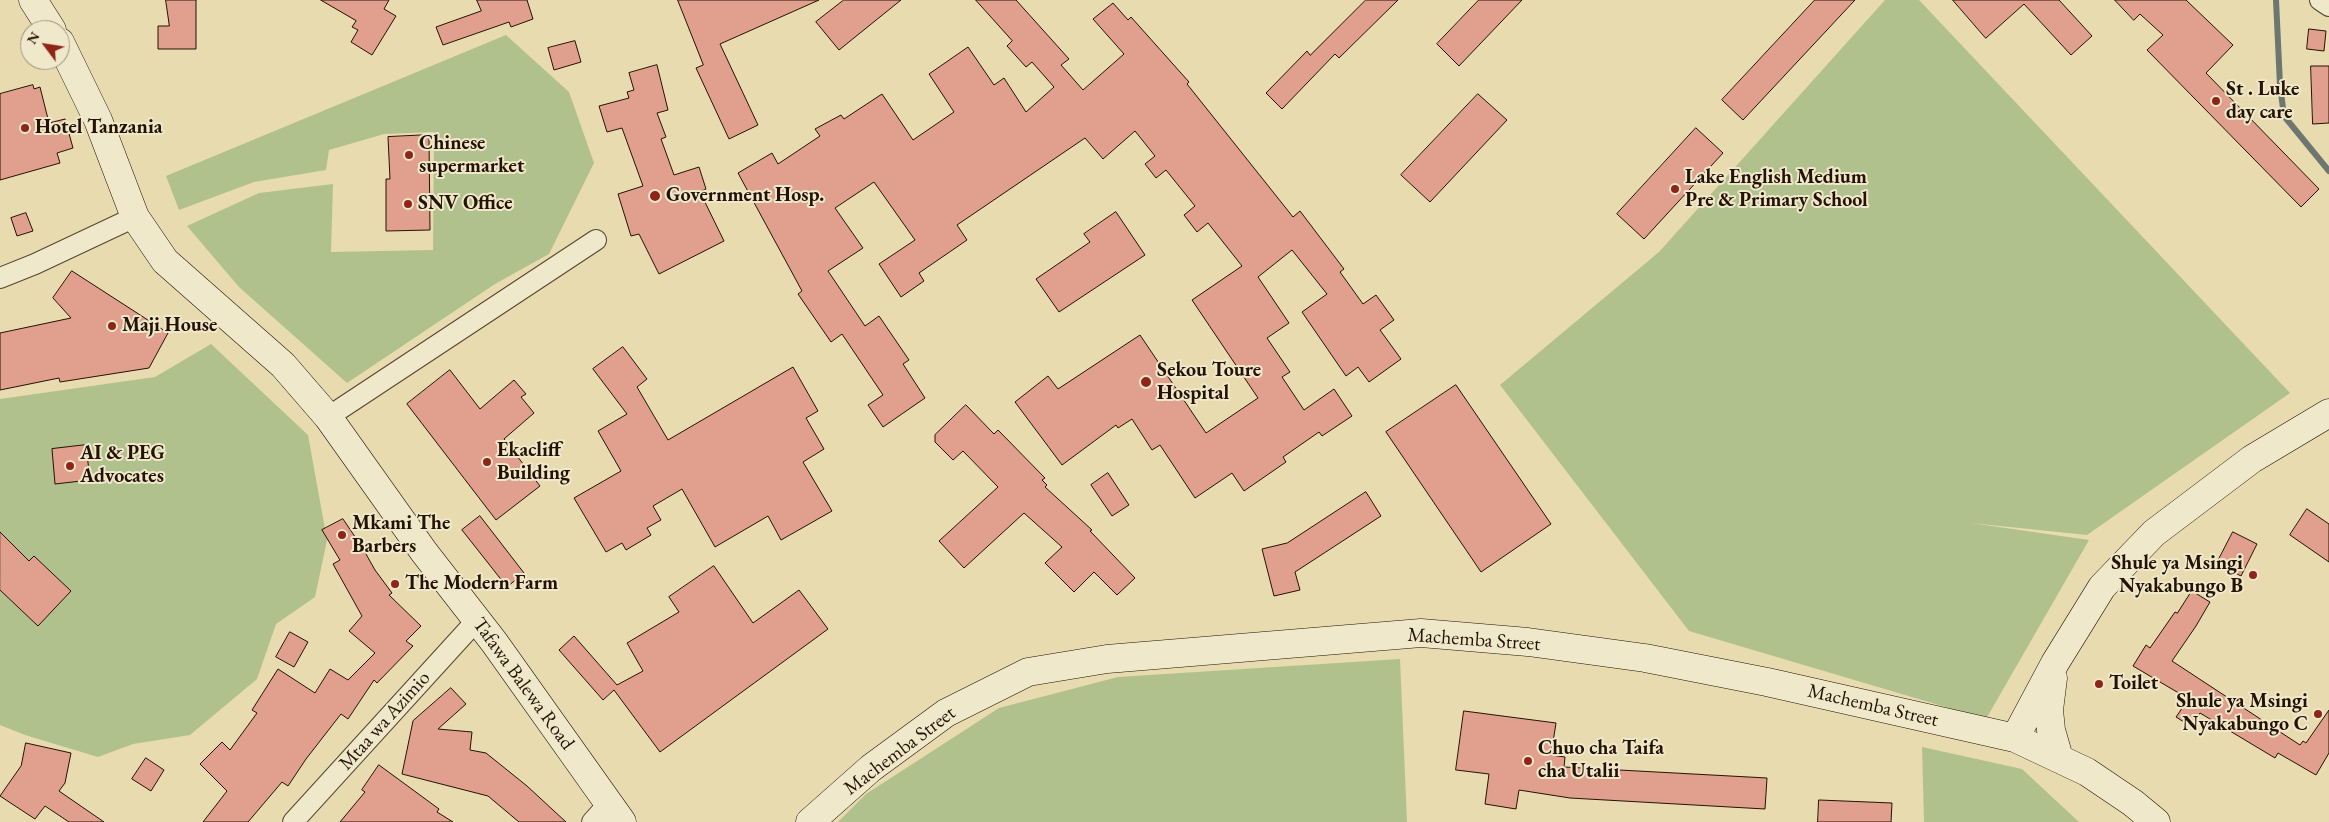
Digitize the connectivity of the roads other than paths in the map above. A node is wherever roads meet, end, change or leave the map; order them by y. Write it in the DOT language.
graph roads {
  1 [pos="33,0"];
  2 [pos="2320,0"];
  3 [pos="2329,6"];
  4 [pos="46,20"];
  5 [pos="70,63"];
  6 [pos="135,217"];
  7 [pos="596,240"];
  8 [pos="0,278"];
  9 [pos="2329,413"];
  10 [pos="328,417"];
  11 [pos="477,620"];
  12 [pos="2055,663"];
  13 [pos="2015,738"];
  14 [pos="2059,758"];
  15 [pos="616,812"];
  16 [pos="293,822"];
  17 [pos="592,822"];
  18 [pos="810,822"];
  19 [pos="2156,822"];
  1 -- 4 [label="main road"];
  2 -- 3 [label="street"];
  5 -- 6 [label="main road, Tafawa Balewa Road"];
  6 -- 8 [label="street"];
  6 -- 10 [label="main road, Tafawa Balewa Road"];
  7 -- 10 [label="street"];
  9 -- 12 [label="main road"];
  10 -- 11 [label="main road, Tafawa Balewa Road"];
  11 -- 15 [label="main road, Tafawa Balewa Road"];
  11 -- 16 [label="street, Mtaa wa Azimio"];
  12 -- 13 [label="main road"];
  12 -- 14 [label="main road"];
  13 -- 14 [label="main road, Machemba Street"];
  13 -- 18 [label="main road, Machemba Street"];
  14 -- 19 [label="main road, Machemba Street"];
  15 -- 17 [label="street"];
}
